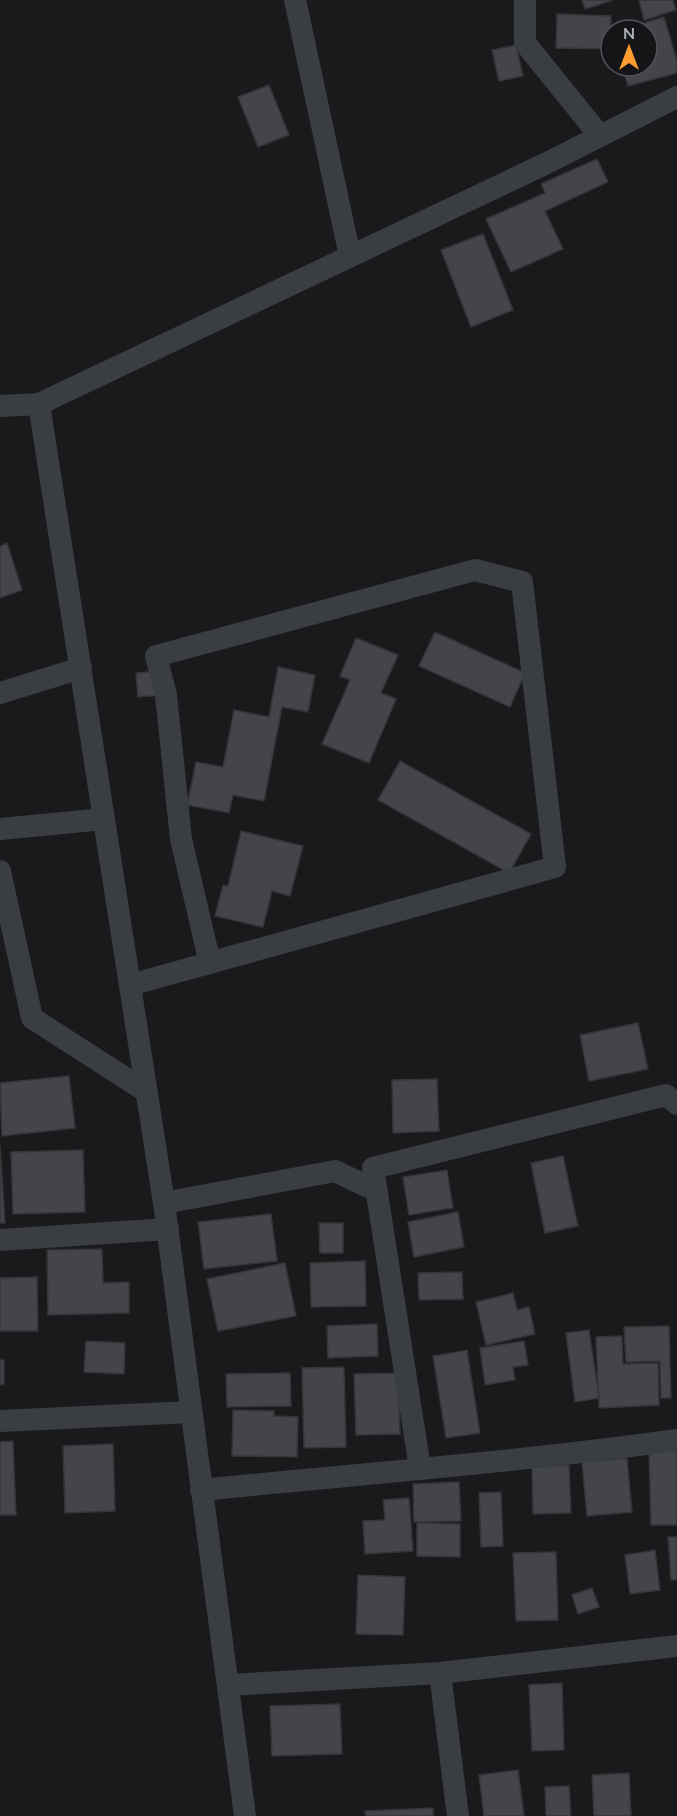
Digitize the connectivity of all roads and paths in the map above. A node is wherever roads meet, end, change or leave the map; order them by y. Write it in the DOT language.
graph roads {
  1 [pos="295,0"];
  2 [pos="525,0"];
  3 [pos="677,97"];
  4 [pos="600,136"];
  5 [pos="350,256"];
  6 [pos="39,404"];
  7 [pos="0,406"];
  8 [pos="81,668"];
  9 [pos="0,693"];
  10 [pos="104,819"];
  11 [pos="0,829"];
  12 [pos="0,871"];
  13 [pos="210,963"];
  14 [pos="130,985"];
  15 [pos="147,1092"];
  16 [pos="677,1104"];
  17 [pos="377,1191"];
  18 [pos="164,1203"];
  19 [pos="168,1228"];
  20 [pos="0,1240"];
  21 [pos="191,1412"];
  22 [pos="0,1421"];
  23 [pos="677,1440"];
  24 [pos="420,1468"];
  25 [pos="201,1490"];
  26 [pos="677,1646"];
  27 [pos="440,1673"];
  28 [pos="228,1685"];
  29 [pos="245,1816"];
  30 [pos="458,1816"];
  1 -- 5 [label="street"];
  2 -- 4 [label="street"];
  3 -- 4 [label="street"];
  4 -- 5 [label="street"];
  5 -- 6 [label="street"];
  6 -- 7 [label="street"];
  6 -- 8 [label="street"];
  8 -- 9 [label="street"];
  8 -- 10 [label="street"];
  10 -- 11 [label="street"];
  10 -- 14 [label="street"];
  12 -- 15 [label="street"];
  13 -- 13 [label="street"];
  13 -- 14 [label="street"];
  14 -- 15 [label="street"];
  15 -- 18 [label="street"];
  16 -- 17 [label="street"];
  17 -- 18 [label="street"];
  17 -- 24 [label="street"];
  18 -- 19 [label="street"];
  19 -- 20 [label="street"];
  19 -- 21 [label="street"];
  21 -- 22 [label="street"];
  21 -- 25 [label="street"];
  23 -- 24 [label="street"];
  24 -- 25 [label="street"];
  25 -- 28 [label="street"];
  26 -- 27 [label="street"];
  27 -- 28 [label="street"];
  27 -- 30 [label="street"];
  28 -- 29 [label="street"];
}
